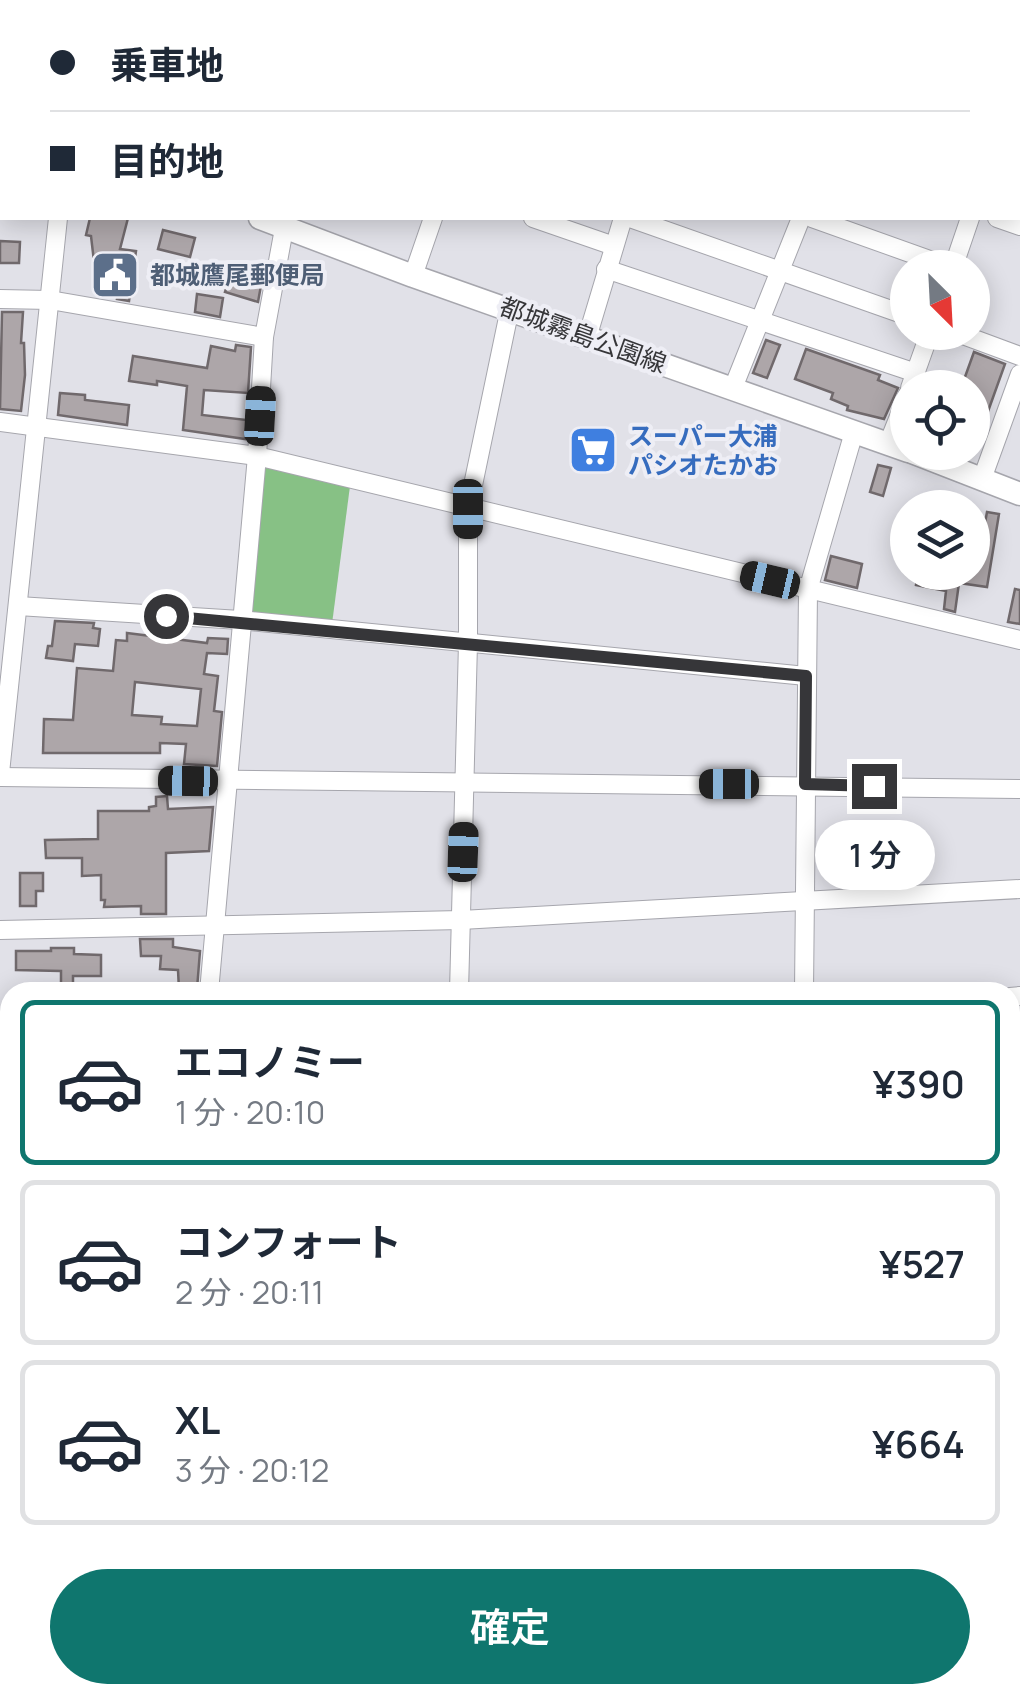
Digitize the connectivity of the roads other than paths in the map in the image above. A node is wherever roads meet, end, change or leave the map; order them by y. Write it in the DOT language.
graph roads {
  1 [pos="58,220"];
  2 [pos="432,220"];
  3 [pos="539,220"];
  4 [pos="626,220"];
  5 [pos="633,220"];
  6 [pos="800,220"];
  7 [pos="818,220"];
  8 [pos="969,220"];
  9 [pos="284,222"];
  10 [pos="614,246"];
  11 [pos="902,250"];
  12 [pos="958,250"];
  13 [pos="606,269"];
  14 [pos="781,271"];
  15 [pos="413,276"];
  16 [pos="0,299"];
  17 [pos="50,300"];
  18 [pos="510,308"];
  19 [pos="890,310"];
  20 [pos="761,320"];
  21 [pos="264,336"];
  22 [pos="587,338"];
  23 [pos="990,345"];
  24 [pos="1020,356"];
  25 [pos="1020,374"];
  26 [pos="890,376"];
  27 [pos="732,388"];
  28 [pos="0,422"];
  29 [pos="37,428"];
  30 [pos="854,432"];
  31 [pos="890,445"];
  32 [pos="258,456"];
  33 [pos="958,470"];
  34 [pos="982,479"];
  35 [pos="1020,494"];
  36 [pos="468,509"];
  37 [pos="808,590"];
  38 [pos="18,606"];
  39 [pos="240,620"];
  40 [pos="1020,640"];
  41 [pos="468,642"];
  42 [pos="806,676"];
  43 [pos="0,775"];
  44 [pos="226,782"];
  45 [pos="465,784"];
  46 [pos="805,784"];
  47 [pos="1020,789"];
  48 [pos="1020,889"];
  49 [pos="805,899"];
  50 [pos="461,920"];
  51 [pos="214,927"];
  52 [pos="0,930"];
  53 [pos="210,982"];
  54 [pos="459,982"];
  55 [pos="804,982"];
  1 -- 17 [label="street"];
  2 -- 15 [label="street"];
  3 -- 10 [label="street"];
  4 -- 10 [label="street"];
  5 -- 14 [label="street"];
  6 -- 14 [label="street"];
  7 -- 11 [label="street"];
  8 -- 12 [label="street"];
  9 -- 15 [label="main road, 都城霧島公園線"];
  9 -- 21 [label="street"];
  10 -- 13 [label="street"];
  13 -- 20 [label="street"];
  13 -- 22 [label="street"];
  14 -- 19 [label="street"];
  14 -- 20 [label="street"];
  15 -- 18 [label="main road, 都城霧島公園線"];
  16 -- 17 [label="street"];
  17 -- 21 [label="street"];
  17 -- 29 [label="street"];
  18 -- 22 [label="main road, 都城霧島公園線"];
  18 -- 36 [label="street"];
  20 -- 26 [label="street"];
  20 -- 27 [label="street"];
  21 -- 32 [label="street"];
  22 -- 27 [label="main road, 都城霧島公園線"];
  23 -- 24 [label="street"];
  25 -- 34 [label="street"];
  27 -- 30 [label="main road, 都城霧島公園線"];
  28 -- 29 [label="street"];
  29 -- 32 [label="street"];
  29 -- 38 [label="street"];
  30 -- 31 [label="main road, 都城霧島公園線"];
  30 -- 37 [label="street"];
  32 -- 36 [label="street"];
  32 -- 39 [label="street"];
  33 -- 34 [label="main road, 都城霧島公園線"];
  34 -- 35 [label="main road, 都城霧島公園線"];
  36 -- 37 [label="street"];
  36 -- 41 [label="street"];
  37 -- 40 [label="street"];
  37 -- 42 [label="street"];
  38 -- 39 [label="street"];
  38 -- 43 [label="street"];
  39 -- 41 [label="street"];
  39 -- 44 [label="street"];
  41 -- 42 [label="street"];
  41 -- 45 [label="street"];
  42 -- 46 [label="street"];
  43 -- 44 [label="street"];
  44 -- 45 [label="street"];
  44 -- 51 [label="street"];
  45 -- 46 [label="street"];
  45 -- 50 [label="street"];
  46 -- 47 [label="street"];
  46 -- 49 [label="street"];
  48 -- 49 [label="street"];
  49 -- 50 [label="street"];
  49 -- 55 [label="street"];
  50 -- 51 [label="street"];
  50 -- 54 [label="street"];
  51 -- 52 [label="street"];
  51 -- 53 [label="street"];
}
